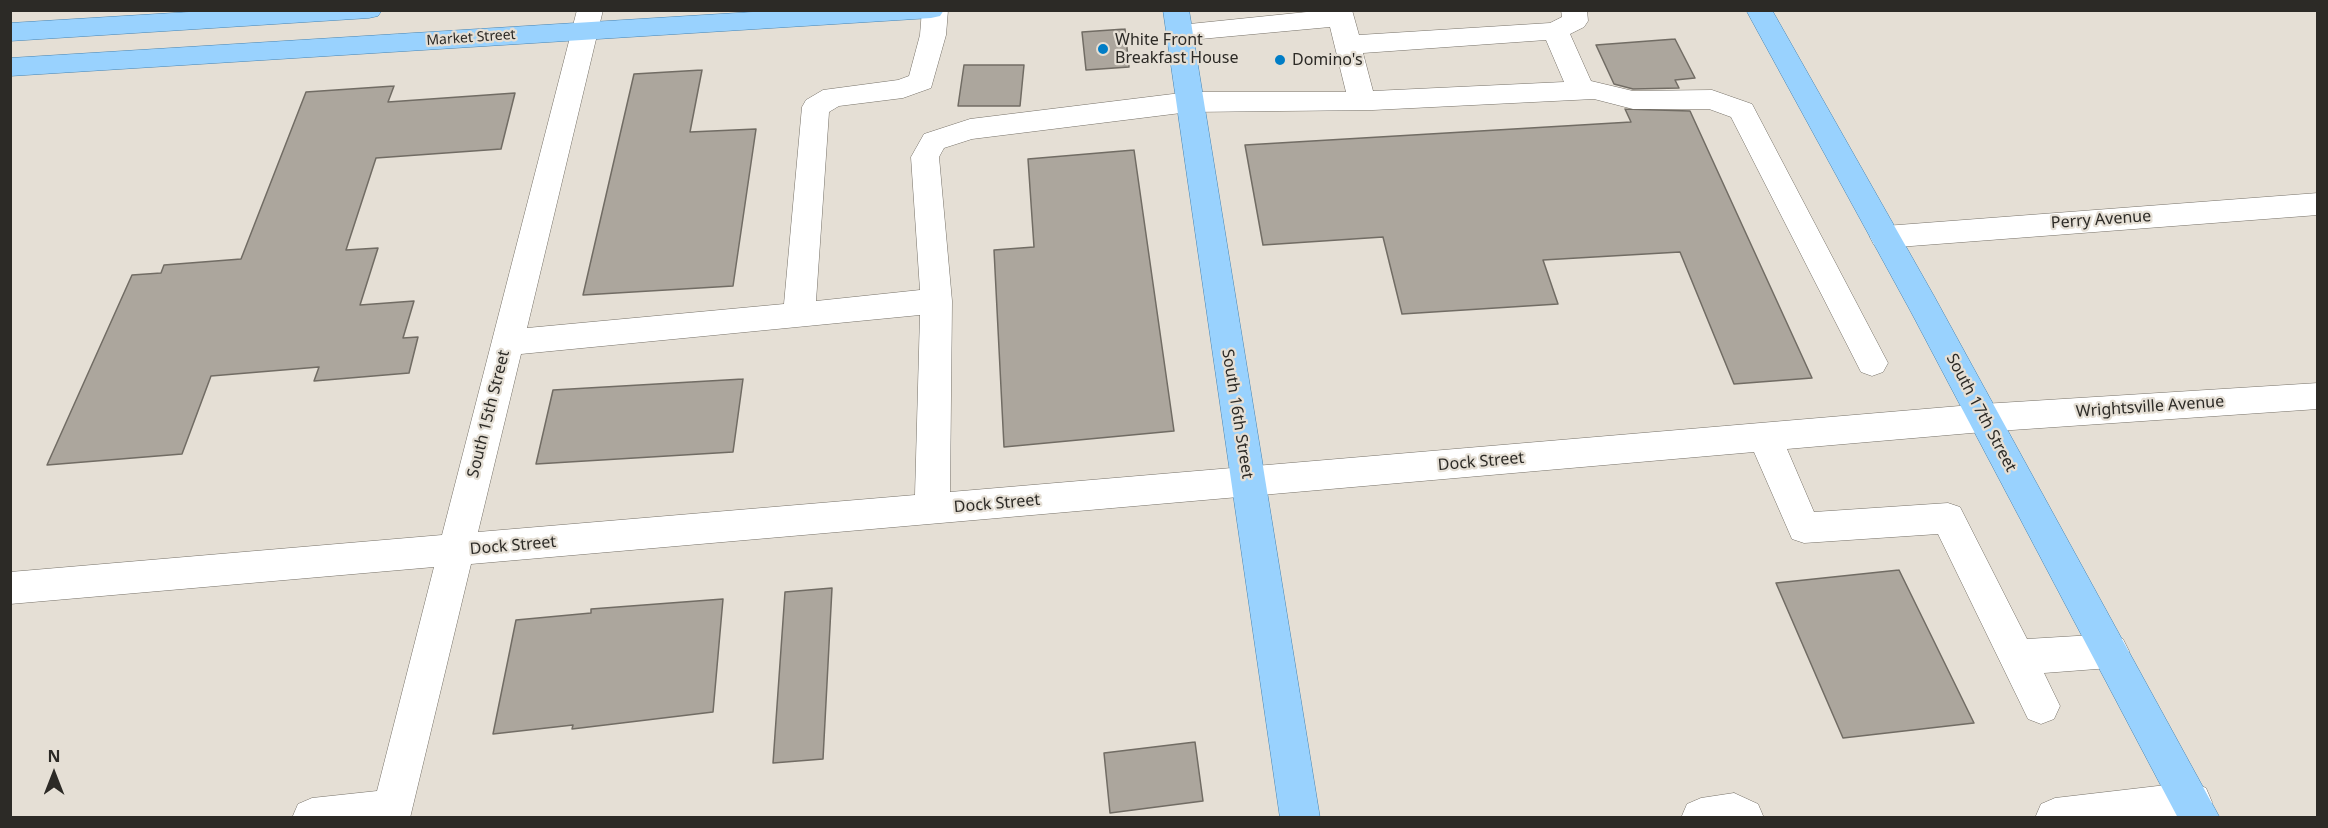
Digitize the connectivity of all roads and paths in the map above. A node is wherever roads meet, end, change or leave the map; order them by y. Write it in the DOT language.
graph roads {
  1 [pos="369,10"];
  2 [pos="933,10"];
  3 [pos="1574,10"];
  4 [pos="1759,10"];
  5 [pos="1340,14"];
  6 [pos="587,20"];
  7 [pos="1177,21"];
  8 [pos="1555,31"];
  9 [pos="10,32"];
  10 [pos="1348,45"];
  11 [pos="10,67"];
  12 [pos="1581,90"];
  13 [pos="1362,101"];
  14 [pos="1189,102"];
  15 [pos="2318,204"];
  16 [pos="1885,237"];
  17 [pos="936,301"];
  18 [pos="799,316"];
  19 [pos="507,343"];
  20 [pos="1872,363"];
  21 [pos="2318,396"];
  22 [pos="1983,418"];
  23 [pos="1765,437"];
  24 [pos="1247,483"];
  25 [pos="932,510"];
  26 [pos="456,551"];
  27 [pos="10,588"];
  28 [pos="2110,651"];
  29 [pos="2017,657"];
  30 [pos="2041,706"];
  31 [pos="2196,810"];
  32 [pos="391,813"];
  33 [pos="2105,815"];
  34 [pos="312,818"];
  35 [pos="1300,818"];
  36 [pos="1701,818"];
  37 [pos="1744,818"];
  38 [pos="2055,818"];
  1 -- 9 [label="main road"];
  2 -- 6 [label="main road, Market Street"];
  2 -- 18 [label="street"];
  3 -- 8 [label="street"];
  4 -- 16 [label="main road, South 17th Street"];
  5 -- 7 [label="street"];
  5 -- 10 [label="street"];
  6 -- 11 [label="main road, Market Street"];
  6 -- 19 [label="street, South 15th Street"];
  7 -- 14 [label="main road, South 16th Street"];
  8 -- 10 [label="street"];
  8 -- 12 [label="street"];
  10 -- 13 [label="street"];
  12 -- 13 [label="street"];
  12 -- 20 [label="street"];
  13 -- 14 [label="street"];
  14 -- 17 [label="street"];
  14 -- 24 [label="main road, South 16th Street"];
  15 -- 16 [label="street, Perry Avenue"];
  16 -- 22 [label="main road, South 17th Street"];
  17 -- 18 [label="street"];
  17 -- 25 [label="street"];
  18 -- 19 [label="street"];
  19 -- 26 [label="street, South 15th Street"];
  21 -- 22 [label="street, Wrightsville Avenue"];
  22 -- 23 [label="street, Dock Street"];
  22 -- 28 [label="main road, South 17th Street"];
  23 -- 24 [label="street, Dock Street"];
  23 -- 29 [label="street"];
  24 -- 25 [label="street, Dock Street"];
  24 -- 35 [label="main road, South 16th Street"];
  25 -- 26 [label="street, Dock Street"];
  26 -- 27 [label="street, Dock Street"];
  26 -- 32 [label="street, South 15th Street"];
  28 -- 29 [label="street"];
  28 -- 31 [label="main road, South 17th Street"];
  29 -- 30 [label="street"];
  31 -- 33 [label="street"];
  32 -- 34 [label="street"];
  33 -- 38 [label="street"];
  36 -- 37 [label="street"];
}
